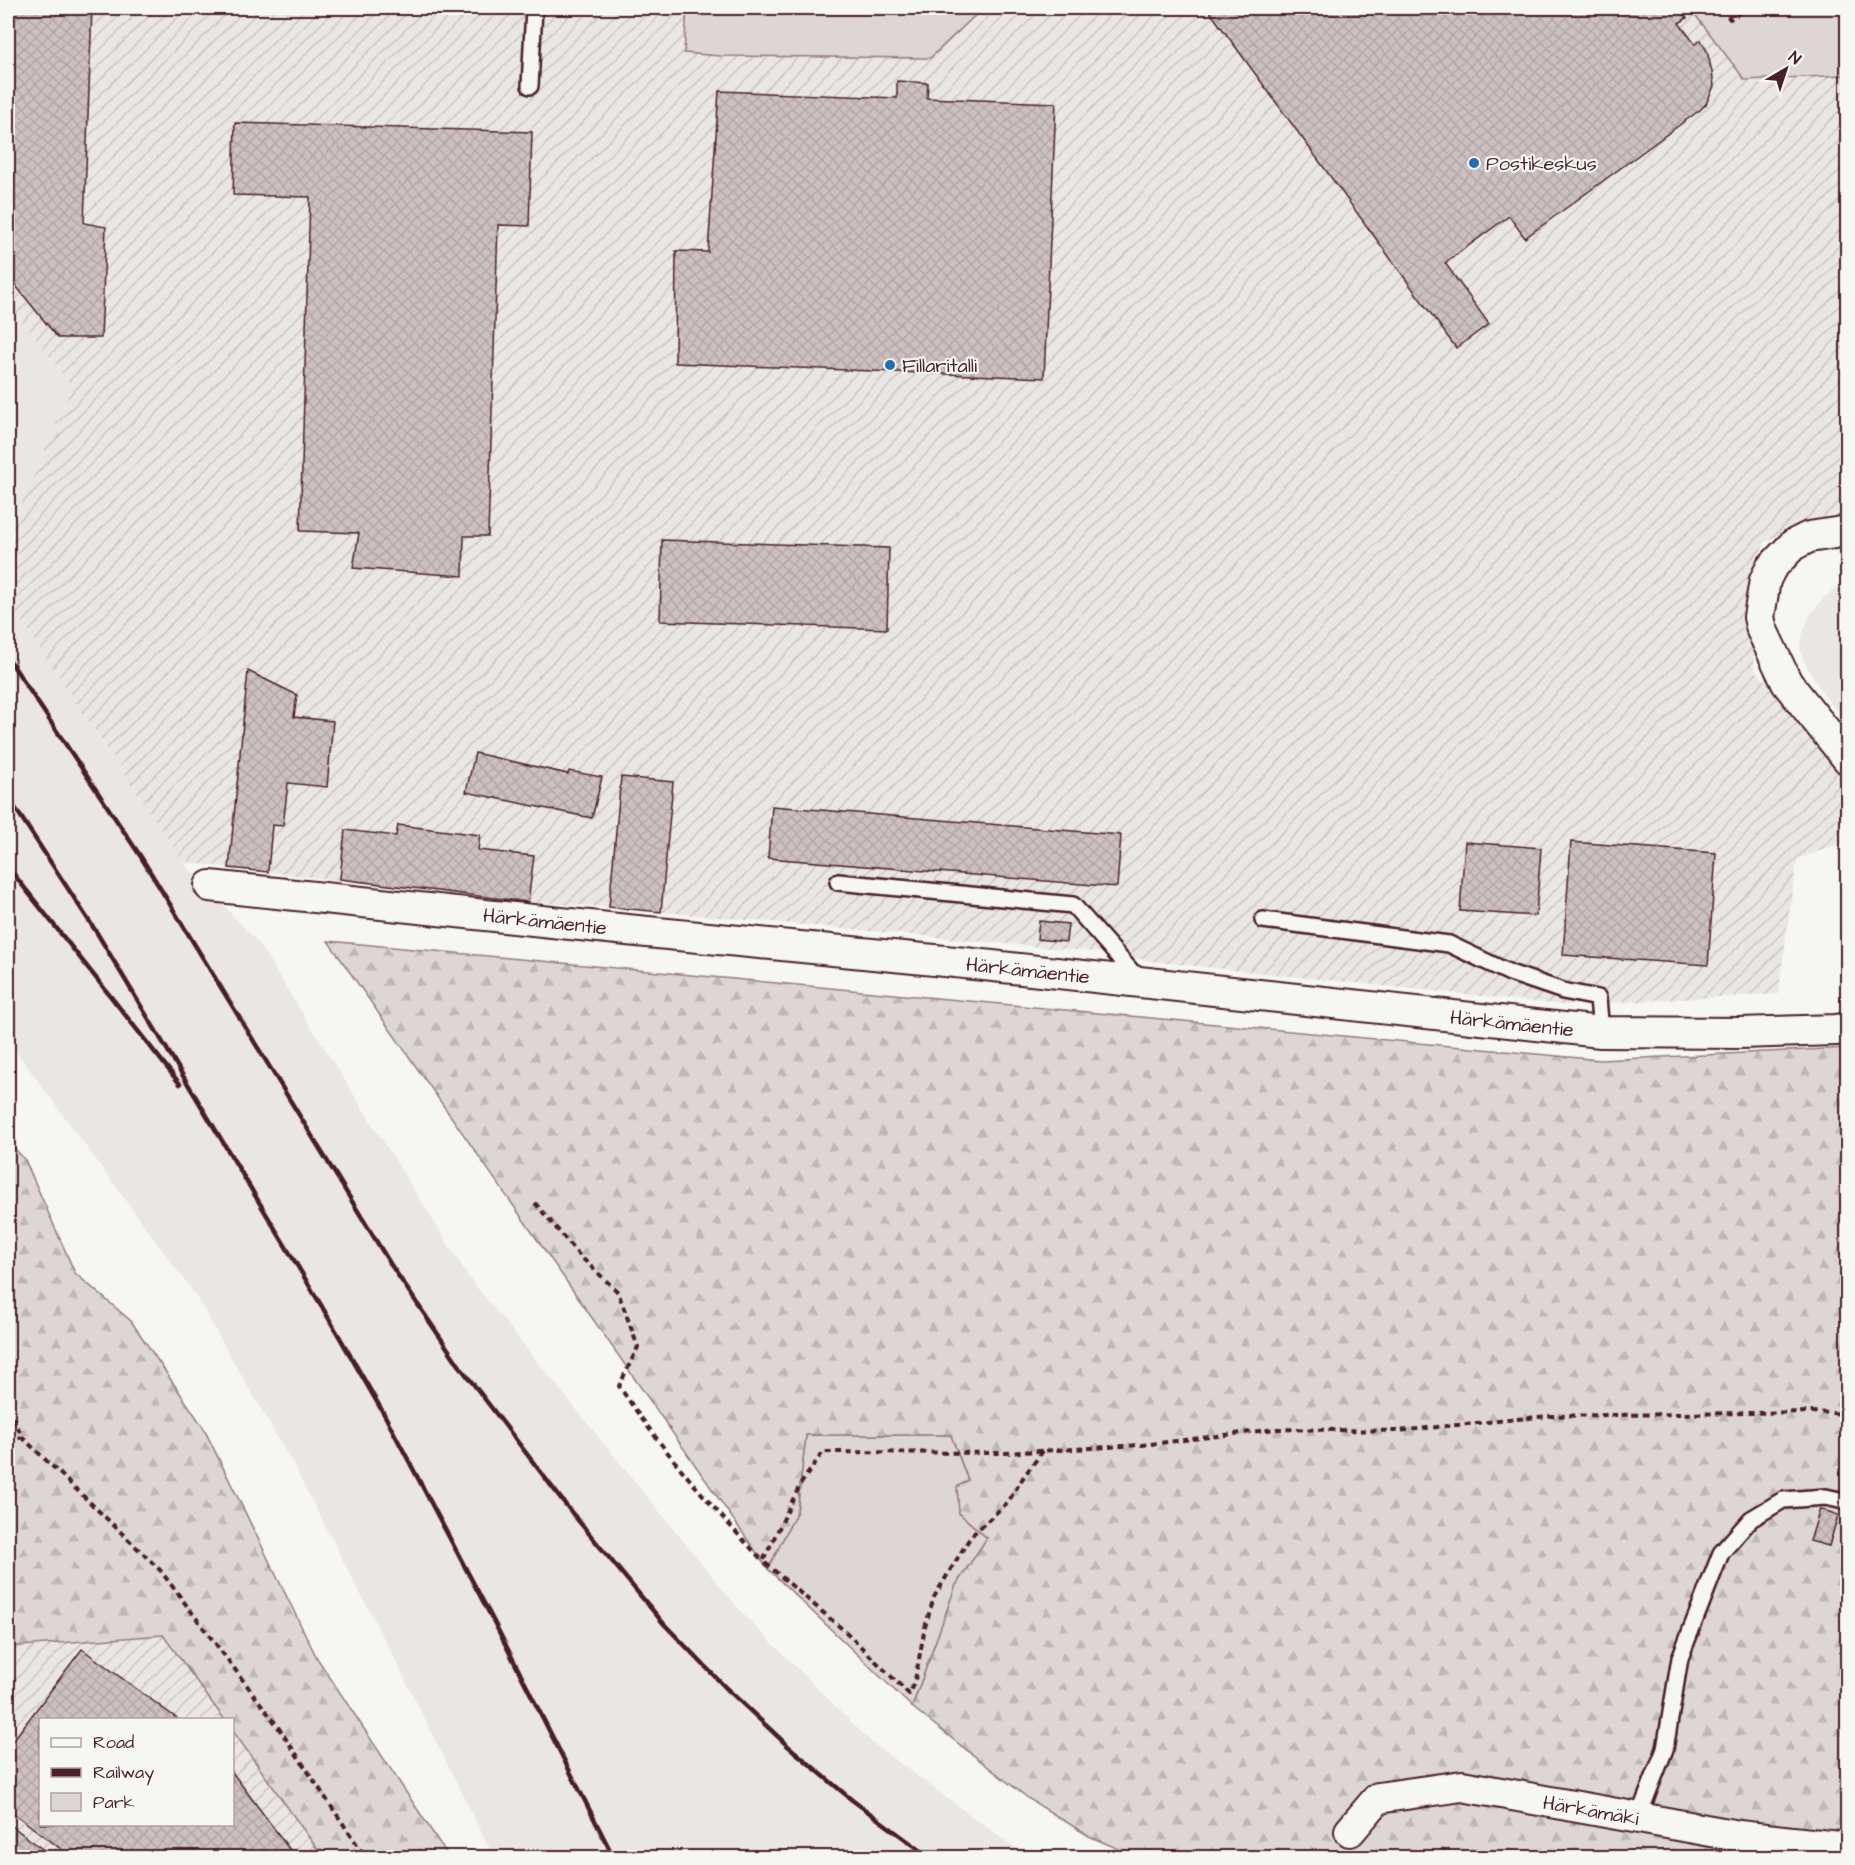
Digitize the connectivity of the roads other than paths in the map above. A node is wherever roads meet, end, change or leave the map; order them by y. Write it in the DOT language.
graph roads {
  1 [pos="534,8"];
  2 [pos="530,86"];
  3 [pos="1848,531"];
  4 [pos="1848,759"];
  5 [pos="838,882"];
  6 [pos="210,886"];
  7 [pos="1263,920"];
  8 [pos="1142,983"];
  9 [pos="1848,1028"];
  10 [pos="1601,1032"];
  11 [pos="1848,1502"];
  12 [pos="1638,1818"];
  13 [pos="1350,1831"];
  14 [pos="1848,1848"];
  1 -- 2 [label="lane"];
  3 -- 4 [label="street"];
  5 -- 8 [label="lane"];
  6 -- 8 [label="street, Härkämäentie"];
  7 -- 10 [label="lane"];
  8 -- 10 [label="street, Härkämäentie"];
  9 -- 10 [label="street, Härkämäentie"];
  11 -- 12 [label="lane"];
  12 -- 13 [label="street, Härkämäki"];
  12 -- 14 [label="street, Härkämäki"];
}
